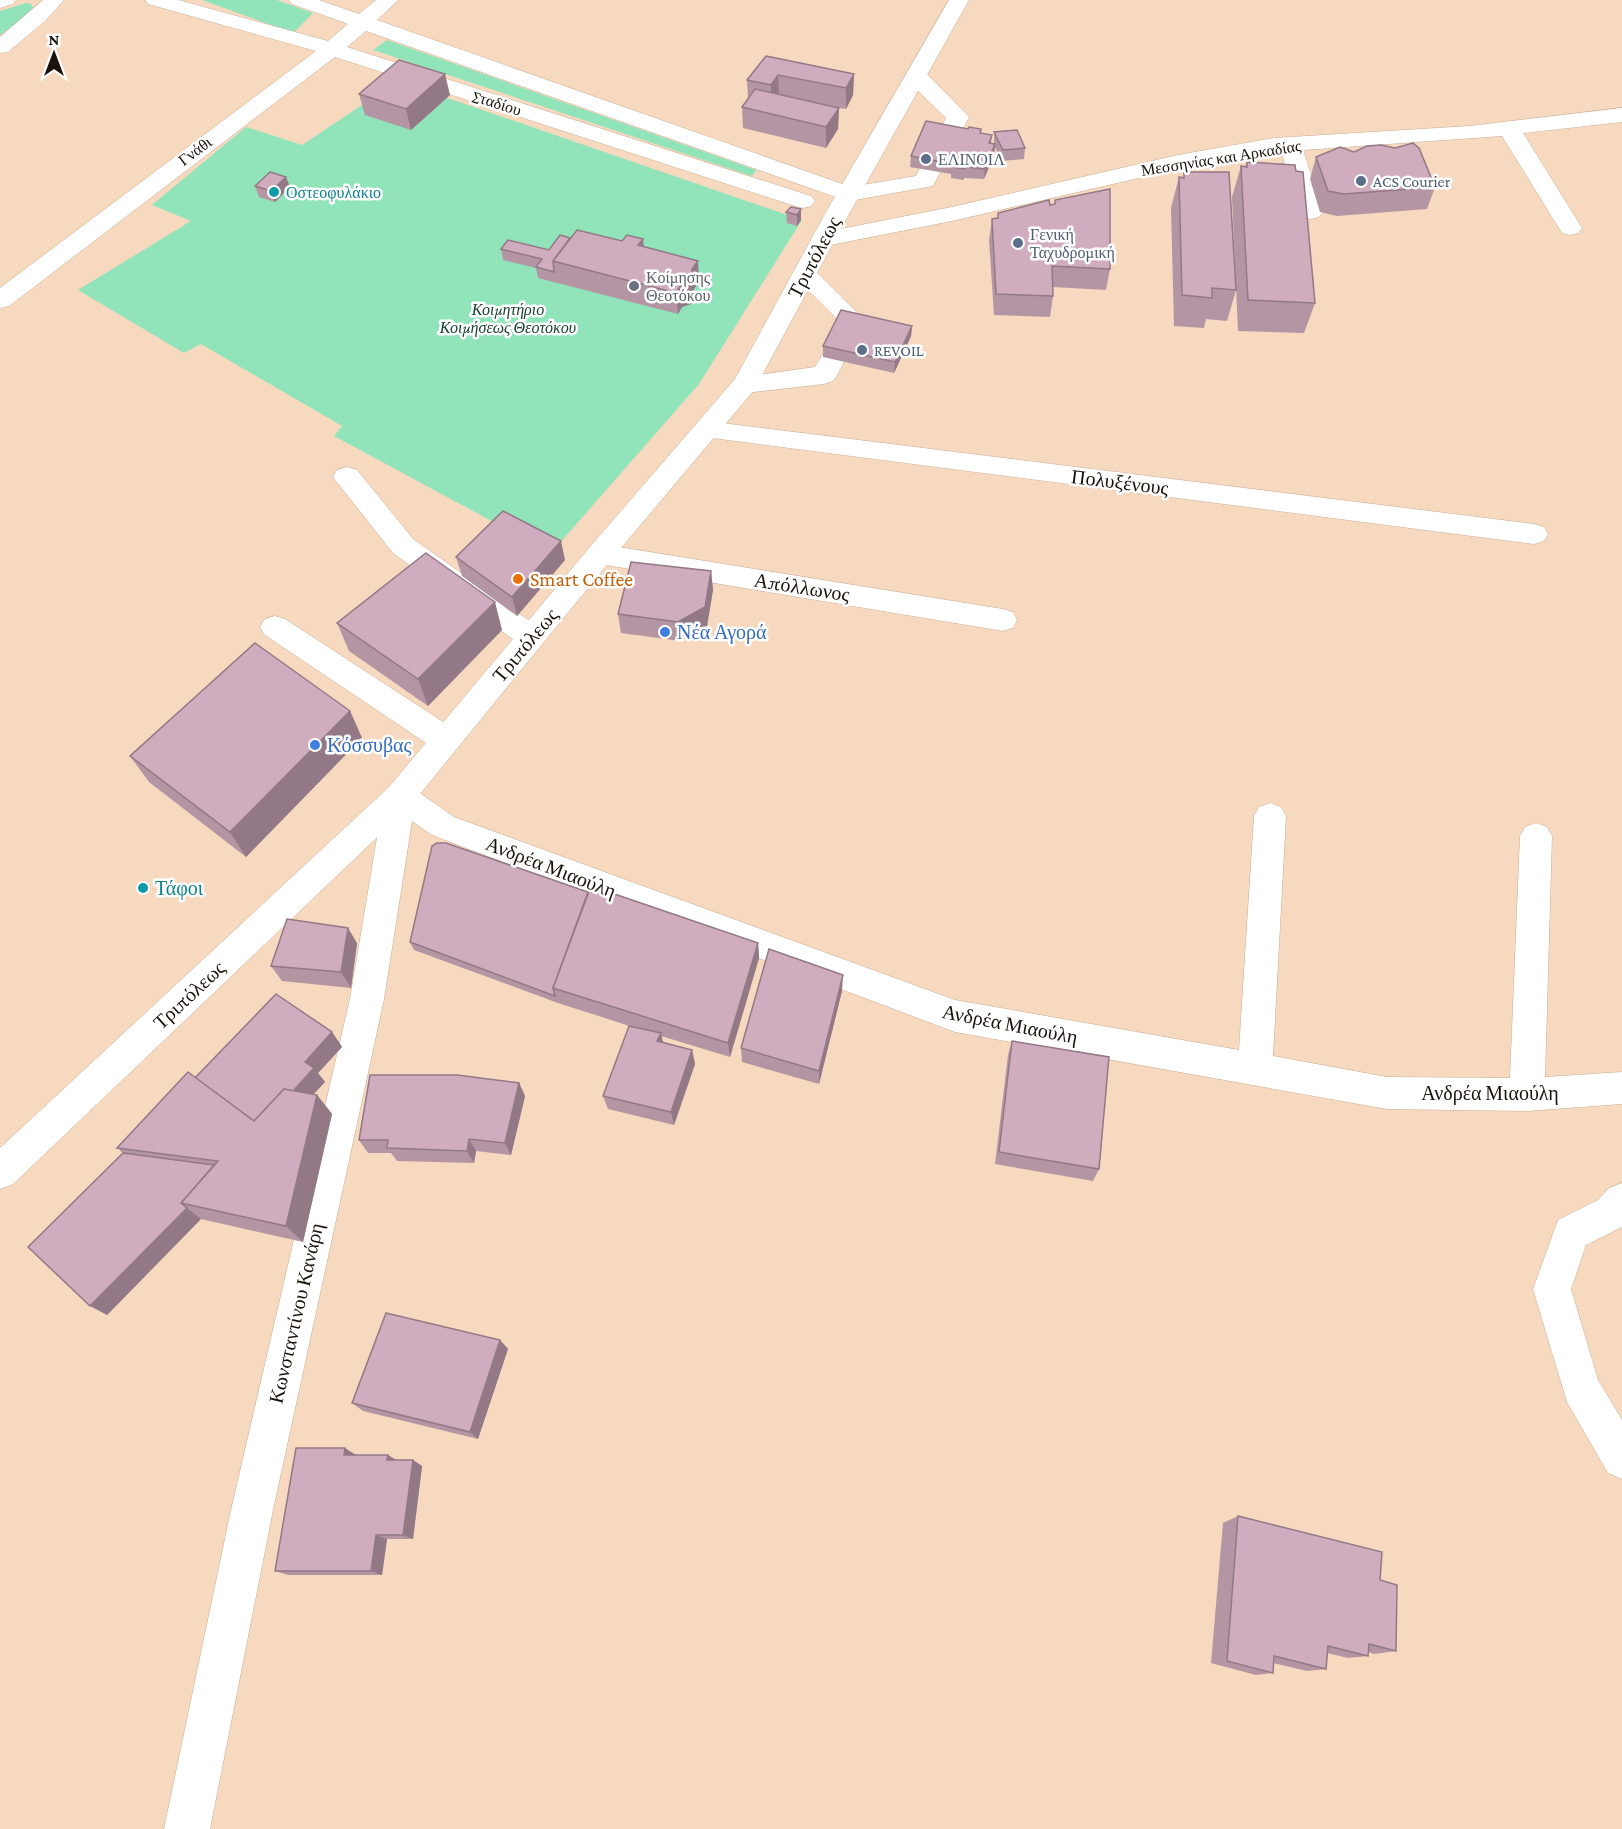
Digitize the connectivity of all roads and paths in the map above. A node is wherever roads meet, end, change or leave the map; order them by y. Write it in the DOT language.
graph roads {
  1 [pos="6,0"];
  2 [pos="54,0"];
  3 [pos="155,0"];
  4 [pos="299,0"];
  5 [pos="388,0"];
  6 [pos="959,0"];
  7 [pos="0,2"];
  8 [pos="361,22"];
  9 [pos="0,47"];
  10 [pos="332,49"];
  11 [pos="916,76"];
  12 [pos="1622,115"];
  13 [pos="1508,128"];
  14 [pos="1290,144"];
  15 [pos="925,181"];
  16 [pos="843,203"];
  17 [pos="1311,212"];
  18 [pos="952,213"];
  19 [pos="1570,228"];
  20 [pos="825,239"];
  21 [pos="806,276"];
  22 [pos="5,286"];
  23 [pos="745,384"];
  24 [pos="706,430"];
  25 [pos="347,477"];
  26 [pos="1533,534"];
  27 [pos="600,554"];
  28 [pos="1004,620"];
  29 [pos="275,627"];
  30 [pos="531,638"];
  31 [pos="446,740"];
  32 [pos="400,796"];
  33 [pos="1270,816"];
  34 [pos="1536,836"];
  35 [pos="1255,1068"];
  36 [pos="1622,1088"];
  37 [pos="1527,1095"];
  38 [pos="0,1172"];
  39 [pos="1622,1201"];
  40 [pos="1622,1459"];
  41 [pos="187,1829"];
  1 -- 7 [label="street"];
  2 -- 9 [label="street"];
  3 -- 10 [label="street, Σταδίου"];
  4 -- 8 [label="street, Σταδίου"];
  5 -- 8 [label="street, Γνάθι"];
  6 -- 11 [label="street, Τριπόλεως"];
  8 -- 10 [label="street, Γνάθι"];
  8 -- 16 [label="street, Σταδίου"];
  10 -- 16 [label="street, Σταδίου"];
  10 -- 22 [label="street, Γνάθι"];
  11 -- 15 [label="street"];
  11 -- 16 [label="street, Τριπόλεως"];
  12 -- 13 [label="street, Μεσσηνίας και Αρκαδίας"];
  13 -- 14 [label="street, Μεσσηνίας και Αρκαδίας"];
  13 -- 19 [label="street"];
  14 -- 17 [label="street"];
  14 -- 18 [label="street, Μεσσηνίας και Αρκαδίας"];
  15 -- 16 [label="street"];
  15 -- 18 [label="street"];
  16 -- 20 [label="street, Τριπόλεως"];
  18 -- 20 [label="street, Μεσσηνίας και Αρκαδίας"];
  20 -- 21 [label="street, Τριπόλεως"];
  21 -- 23 [label="street, Τριπόλεως"];
  21 -- 23 [label="street"];
  23 -- 24 [label="street, Τριπόλεως"];
  24 -- 26 [label="street, Πολυξένους"];
  24 -- 27 [label="street, Τριπόλεως"];
  25 -- 30 [label="street"];
  27 -- 28 [label="street, Απόλλωνος"];
  27 -- 30 [label="street, Τριπόλεως"];
  29 -- 31 [label="street"];
  30 -- 31 [label="street, Τριπόλεως"];
  31 -- 32 [label="street, Τριπόλεως"];
  32 -- 35 [label="street, Ανδρέα Μιαούλη"];
  32 -- 38 [label="street, Τριπόλεως"];
  32 -- 41 [label="street, Κωνσταντίνου Κανάρη"];
  33 -- 35 [label="street"];
  34 -- 37 [label="street"];
  35 -- 37 [label="street, Ανδρέα Μιαούλη"];
  36 -- 37 [label="street, Ανδρέα Μιαούλη"];
  39 -- 40 [label="street"];
}
